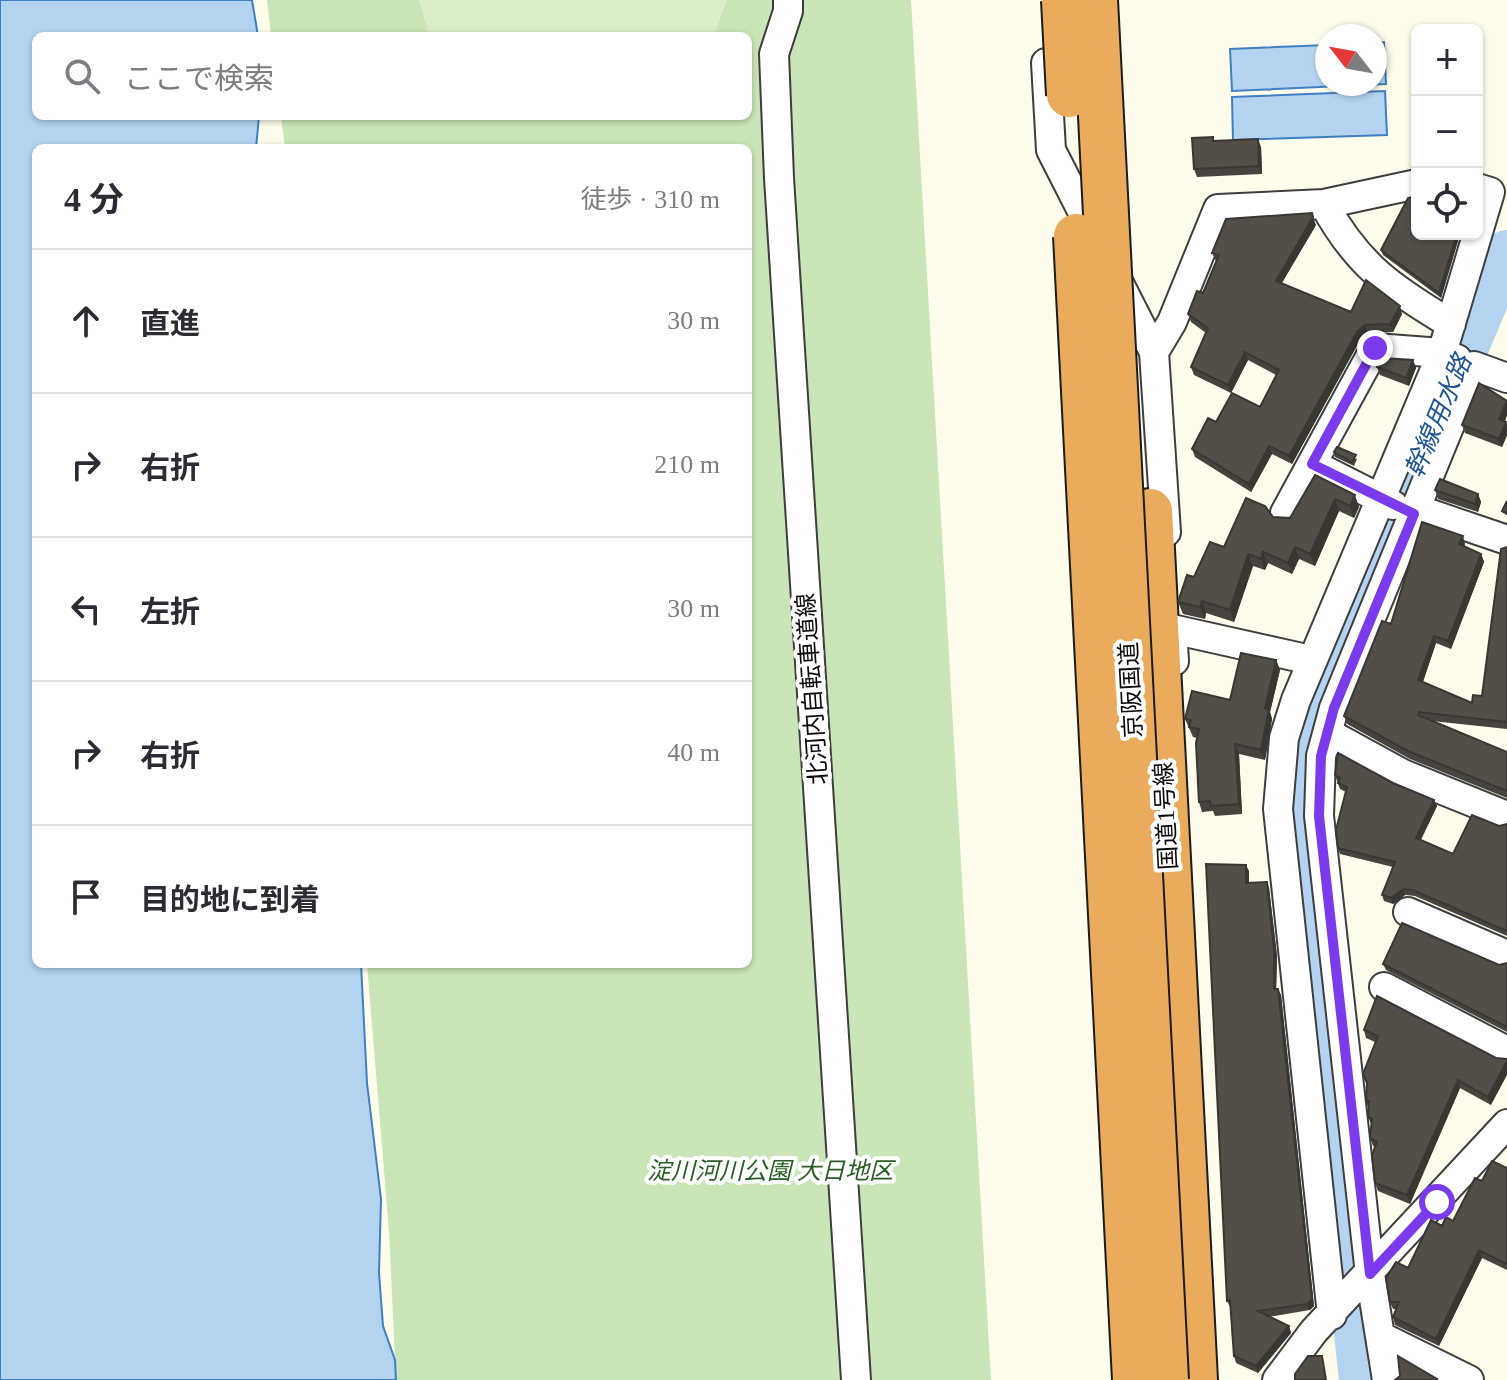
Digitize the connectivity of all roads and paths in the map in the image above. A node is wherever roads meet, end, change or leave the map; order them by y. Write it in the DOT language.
graph roads {
  1 [pos="788,0"];
  2 [pos="1043,0"];
  3 [pos="1064,0"];
  4 [pos="1095,0"];
  5 [pos="1411,185"];
  6 [pos="1483,190"];
  7 [pos="1324,204"];
  8 [pos="1483,216"];
  9 [pos="1476,240"];
  10 [pos="1451,324"];
  11 [pos="1154,352"];
  12 [pos="1459,360"];
  13 [pos="1507,378"];
  14 [pos="1312,464"];
  15 [pos="1401,507"];
  16 [pos="1285,513"];
  17 [pos="1507,540"];
  18 [pos="1172,629"];
  19 [pos="1311,660"];
  20 [pos="1328,733"];
  21 [pos="1507,816"];
  22 [pos="1408,912"];
  23 [pos="1507,955"];
  24 [pos="1384,987"];
  25 [pos="1507,1051"];
  26 [pos="1507,1124"];
  27 [pos="1496,1156"];
  28 [pos="1368,1276"];
  29 [pos="1334,1312"];
  30 [pos="1382,1337"];
  31 [pos="1191,1372"];
  32 [pos="856,1380"];
  33 [pos="1135,1380"];
  34 [pos="1277,1380"];
  35 [pos="1387,1380"];
  36 [pos="1469,1380"];
  1 -- 32 [label="street, 北河内自転車道線"];
  2 -- 11 [label="street"];
  3 -- 33 [label="highway, 京阪国道, bridge"];
  4 -- 31 [label="highway, 京阪国道, bridge"];
  5 -- 7 [label="street"];
  6 -- 8 [label="street"];
  7 -- 10 [label="street"];
  7 -- 11 [label="street"];
  9 -- 10 [label="street"];
  10 -- 12 [label="street"];
  11 -- 18 [label="street"];
  12 -- 13 [label="street"];
  12 -- 14 [label="street"];
  12 -- 15 [label="street"];
  12 -- 15 [label="street"];
  14 -- 15 [label="street"];
  14 -- 16 [label="street"];
  15 -- 17 [label="street"];
  15 -- 19 [label="street"];
  15 -- 20 [label="street"];
  18 -- 19 [label="street"];
  18 -- 31 [label="street"];
  19 -- 29 [label="street"];
  20 -- 21 [label="street"];
  20 -- 28 [label="street"];
  22 -- 23 [label="street"];
  24 -- 25 [label="street"];
  26 -- 27 [label="street"];
  27 -- 28 [label="street"];
  28 -- 29 [label="street"];
  28 -- 30 [label="street"];
  29 -- 34 [label="street"];
  30 -- 35 [label="street"];
  30 -- 36 [label="street"];
}
